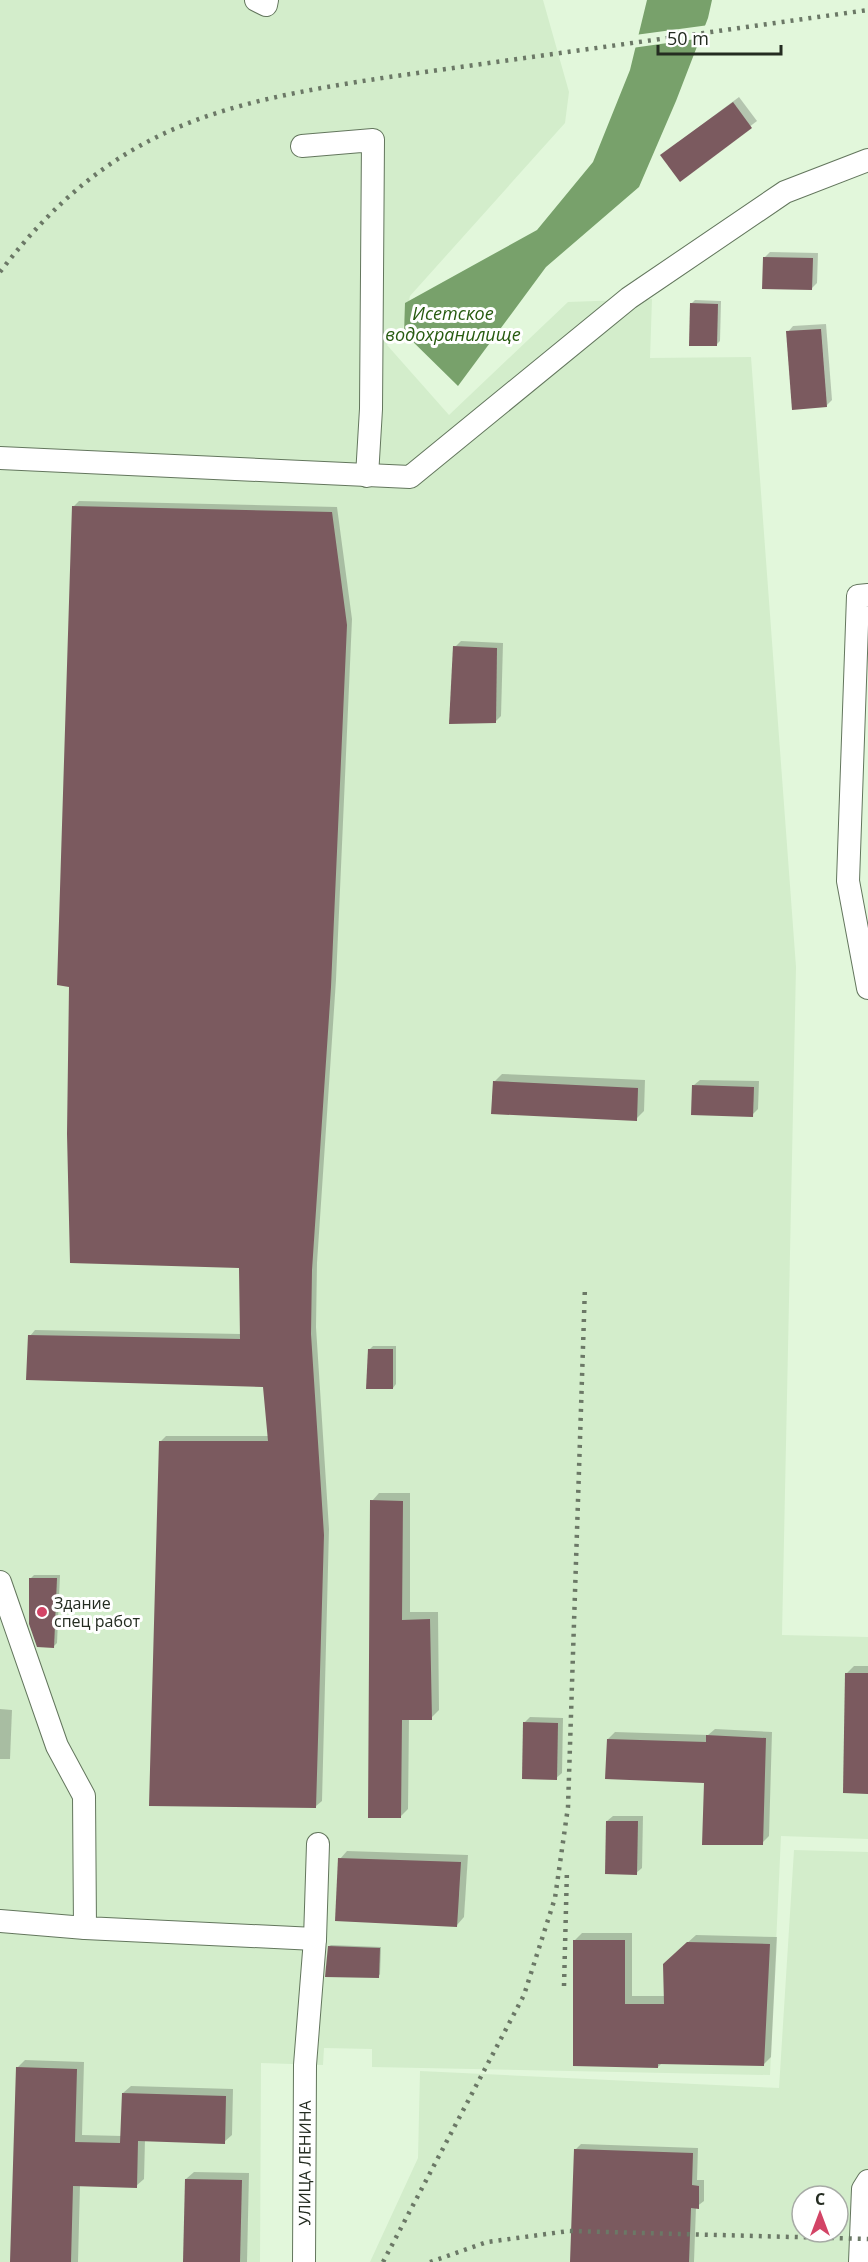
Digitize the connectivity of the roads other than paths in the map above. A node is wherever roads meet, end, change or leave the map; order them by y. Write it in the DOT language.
graph roads {
  1 [pos="256,0"];
  2 [pos="267,0"];
  3 [pos="302,146"];
  4 [pos="868,160"];
  5 [pos="0,458"];
  6 [pos="367,476"];
  7 [pos="868,595"];
  8 [pos="868,988"];
  9 [pos="0,1582"];
  10 [pos="318,1845"];
  11 [pos="0,1921"];
  12 [pos="85,1928"];
  13 [pos="315,1940"];
  14 [pos="868,2181"];
  15 [pos="304,2262"];
  16 [pos="860,2262"];
  1 -- 2 [label="street"];
  3 -- 6 [label="street"];
  4 -- 6 [label="street"];
  5 -- 6 [label="street"];
  7 -- 8 [label="street"];
  9 -- 12 [label="street"];
  10 -- 13 [label="street, УЛИЦА ЛЕНИНА"];
  11 -- 12 [label="street"];
  12 -- 13 [label="street"];
  13 -- 15 [label="street, УЛИЦА ЛЕНИНА"];
  14 -- 16 [label="street"];
}
